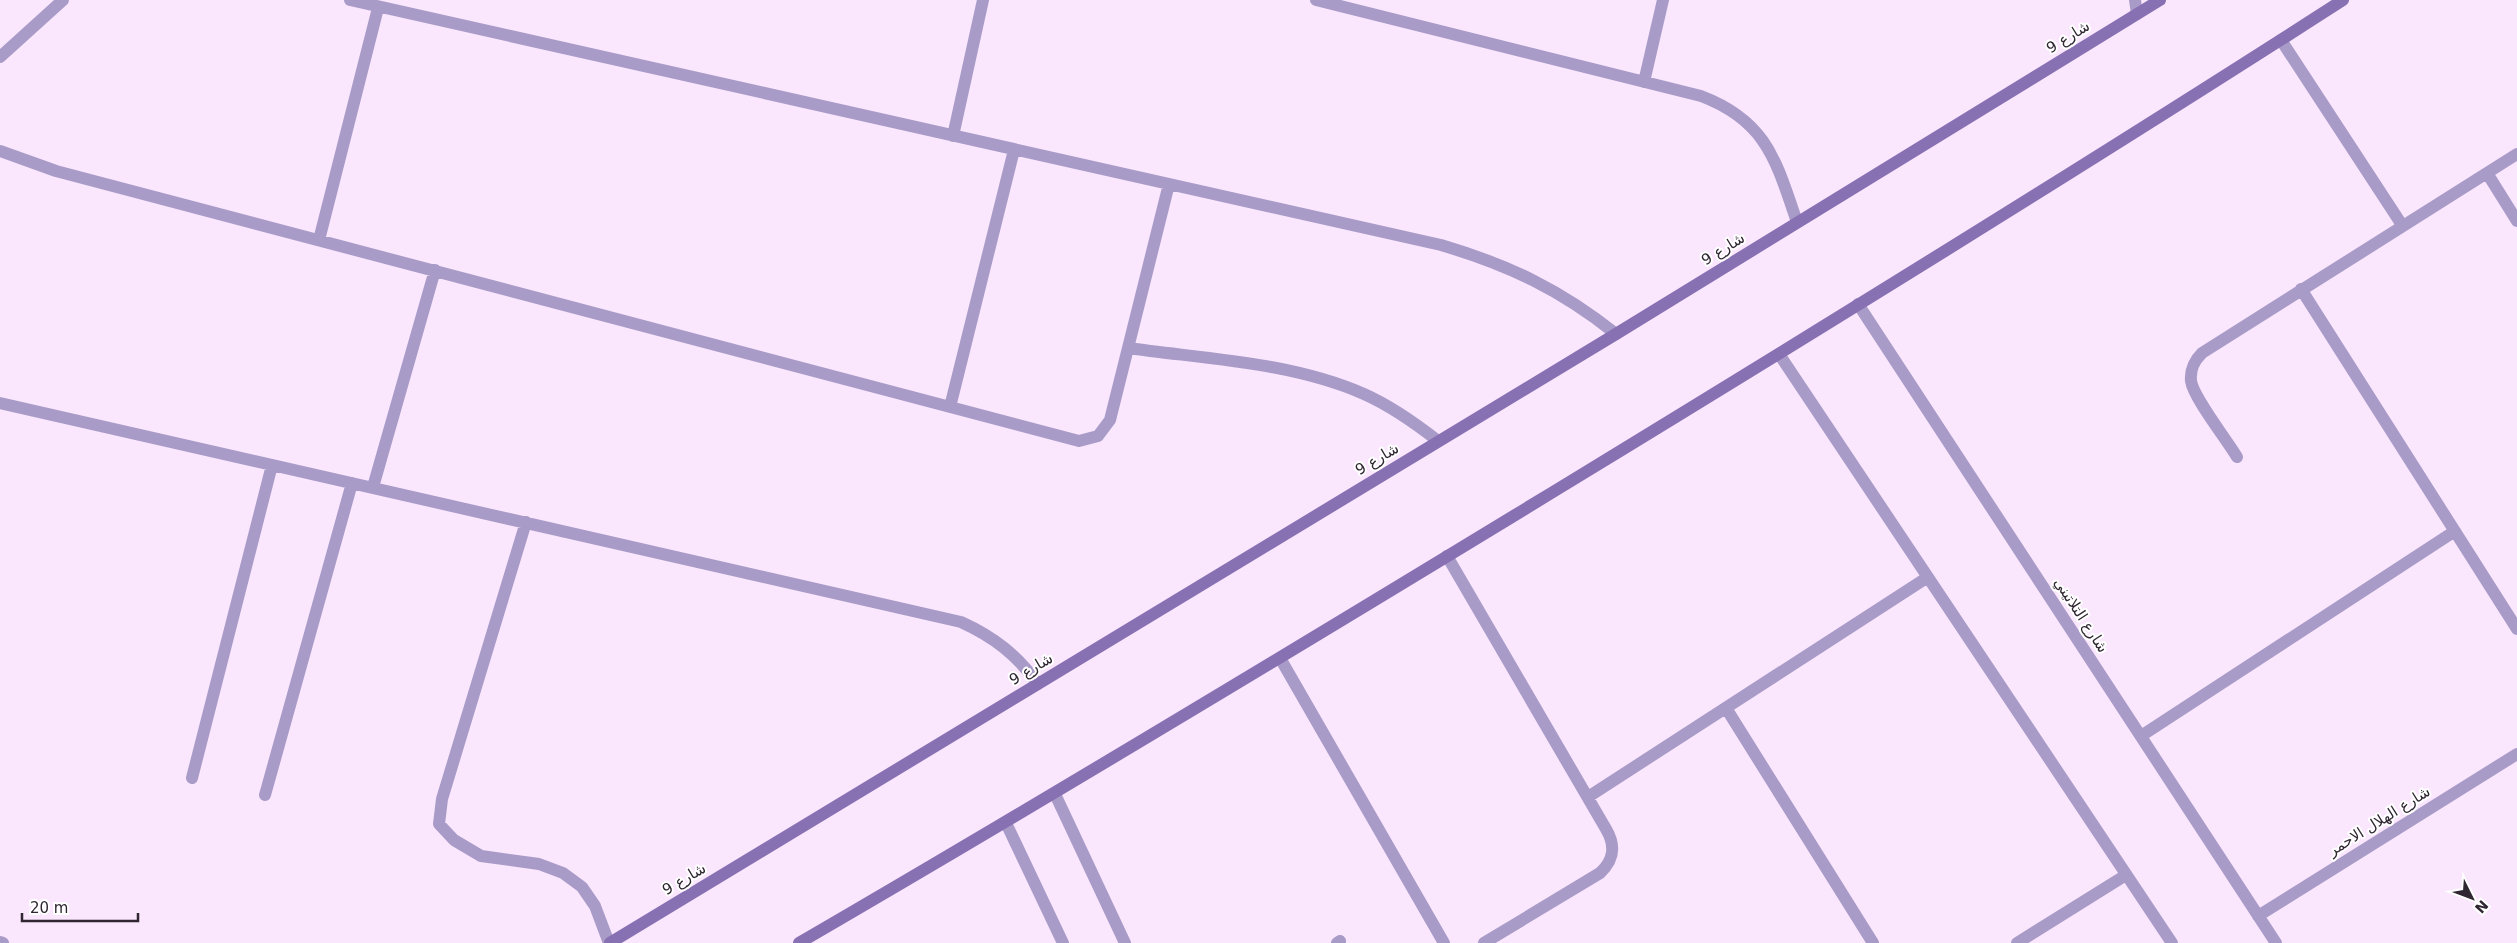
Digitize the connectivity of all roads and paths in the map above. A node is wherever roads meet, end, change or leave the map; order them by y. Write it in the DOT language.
graph roads {
  1 [pos="63,0"];
  2 [pos="350,0"];
  3 [pos="983,0"];
  4 [pos="1316,0"];
  5 [pos="1664,0"];
  6 [pos="2135,0"];
  7 [pos="2160,0"];
  8 [pos="2343,0"];
  9 [pos="378,8"];
  10 [pos="2137,14"];
  11 [pos="2281,40"];
  12 [pos="0,57"];
  13 [pos="1644,82"];
  14 [pos="952,136"];
  15 [pos="1014,150"];
  16 [pos="0,152"];
  17 [pos="2517,154"];
  18 [pos="2487,173"];
  19 [pos="1169,184"];
  20 [pos="2517,221"];
  21 [pos="1797,222"];
  22 [pos="2402,226"];
  23 [pos="319,240"];
  24 [pos="434,270"];
  25 [pos="2301,290"];
  26 [pos="1858,304"];
  27 [pos="1616,334"];
  28 [pos="1128,348"];
  29 [pos="1779,354"];
  30 [pos="0,403"];
  31 [pos="950,407"];
  32 [pos="1438,440"];
  33 [pos="2237,457"];
  34 [pos="272,465"];
  35 [pos="352,483"];
  36 [pos="373,488"];
  37 [pos="526,522"];
  38 [pos="2455,532"];
  39 [pos="1448,556"];
  40 [pos="1928,577"];
  41 [pos="2517,628"];
  42 [pos="1280,658"];
  43 [pos="1038,684"];
  44 [pos="1726,708"];
  45 [pos="2140,736"];
  46 [pos="2517,754"];
  47 [pos="192,778"];
  48 [pos="1055,794"];
  49 [pos="265,795"];
  50 [pos="1588,798"];
  51 [pos="1006,824"];
  52 [pos="2126,875"];
  53 [pos="2258,916"];
  54 [pos="1867,941"];
  55 [pos="609,943"];
  56 [pos="799,943"];
  57 [pos="1063,943"];
  58 [pos="1125,943"];
  59 [pos="1444,943"];
  60 [pos="1484,943"];
  61 [pos="2018,943"];
  62 [pos="2172,943"];
  63 [pos="2276,943"];
  1 -- 12 [label="street"];
  2 -- 9 [label="street"];
  3 -- 14 [label="street"];
  4 -- 13 [label="street"];
  5 -- 13 [label="street"];
  6 -- 10 [label="street"];
  7 -- 10 [label="main road, شارع 9"];
  8 -- 11 [label="main road"];
  9 -- 14 [label="street"];
  9 -- 23 [label="street"];
  10 -- 21 [label="main road, شارع 9"];
  11 -- 22 [label="street"];
  11 -- 26 [label="main road"];
  13 -- 21 [label="street"];
  14 -- 15 [label="street"];
  15 -- 19 [label="street"];
  15 -- 31 [label="street"];
  16 -- 23 [label="street"];
  17 -- 18 [label="street"];
  18 -- 20 [label="street"];
  18 -- 22 [label="street"];
  19 -- 27 [label="street"];
  19 -- 28 [label="street"];
  21 -- 27 [label="main road, شارع 9"];
  22 -- 25 [label="street"];
  23 -- 24 [label="street"];
  24 -- 31 [label="street"];
  24 -- 36 [label="street"];
  25 -- 33 [label="street"];
  25 -- 38 [label="street"];
  26 -- 29 [label="main road"];
  26 -- 45 [label="street, شارع التلاتيني"];
  27 -- 32 [label="main road, شارع 9"];
  28 -- 31 [label="street"];
  28 -- 32 [label="street"];
  29 -- 39 [label="main road"];
  29 -- 40 [label="street"];
  30 -- 34 [label="street"];
  32 -- 43 [label="main road, شارع 9"];
  34 -- 35 [label="street"];
  34 -- 47 [label="street"];
  35 -- 36 [label="street"];
  35 -- 49 [label="street"];
  36 -- 37 [label="street"];
  37 -- 43 [label="street"];
  37 -- 55 [label="street"];
  38 -- 41 [label="street"];
  38 -- 45 [label="street"];
  39 -- 42 [label="main road"];
  39 -- 50 [label="street"];
  40 -- 44 [label="street"];
  40 -- 52 [label="street"];
  42 -- 48 [label="main road"];
  42 -- 59 [label="street"];
  43 -- 55 [label="main road, شارع 9"];
  44 -- 50 [label="street"];
  44 -- 54 [label="street"];
  45 -- 53 [label="street, شارع التلاتيني"];
  46 -- 53 [label="street, شارع الهلال الاحمر"];
  48 -- 51 [label="main road"];
  48 -- 58 [label="street"];
  50 -- 60 [label="street"];
  51 -- 56 [label="main road"];
  51 -- 57 [label="street"];
  52 -- 61 [label="street"];
  52 -- 62 [label="street"];
  53 -- 63 [label="street, شارع التلاتيني"];
}
